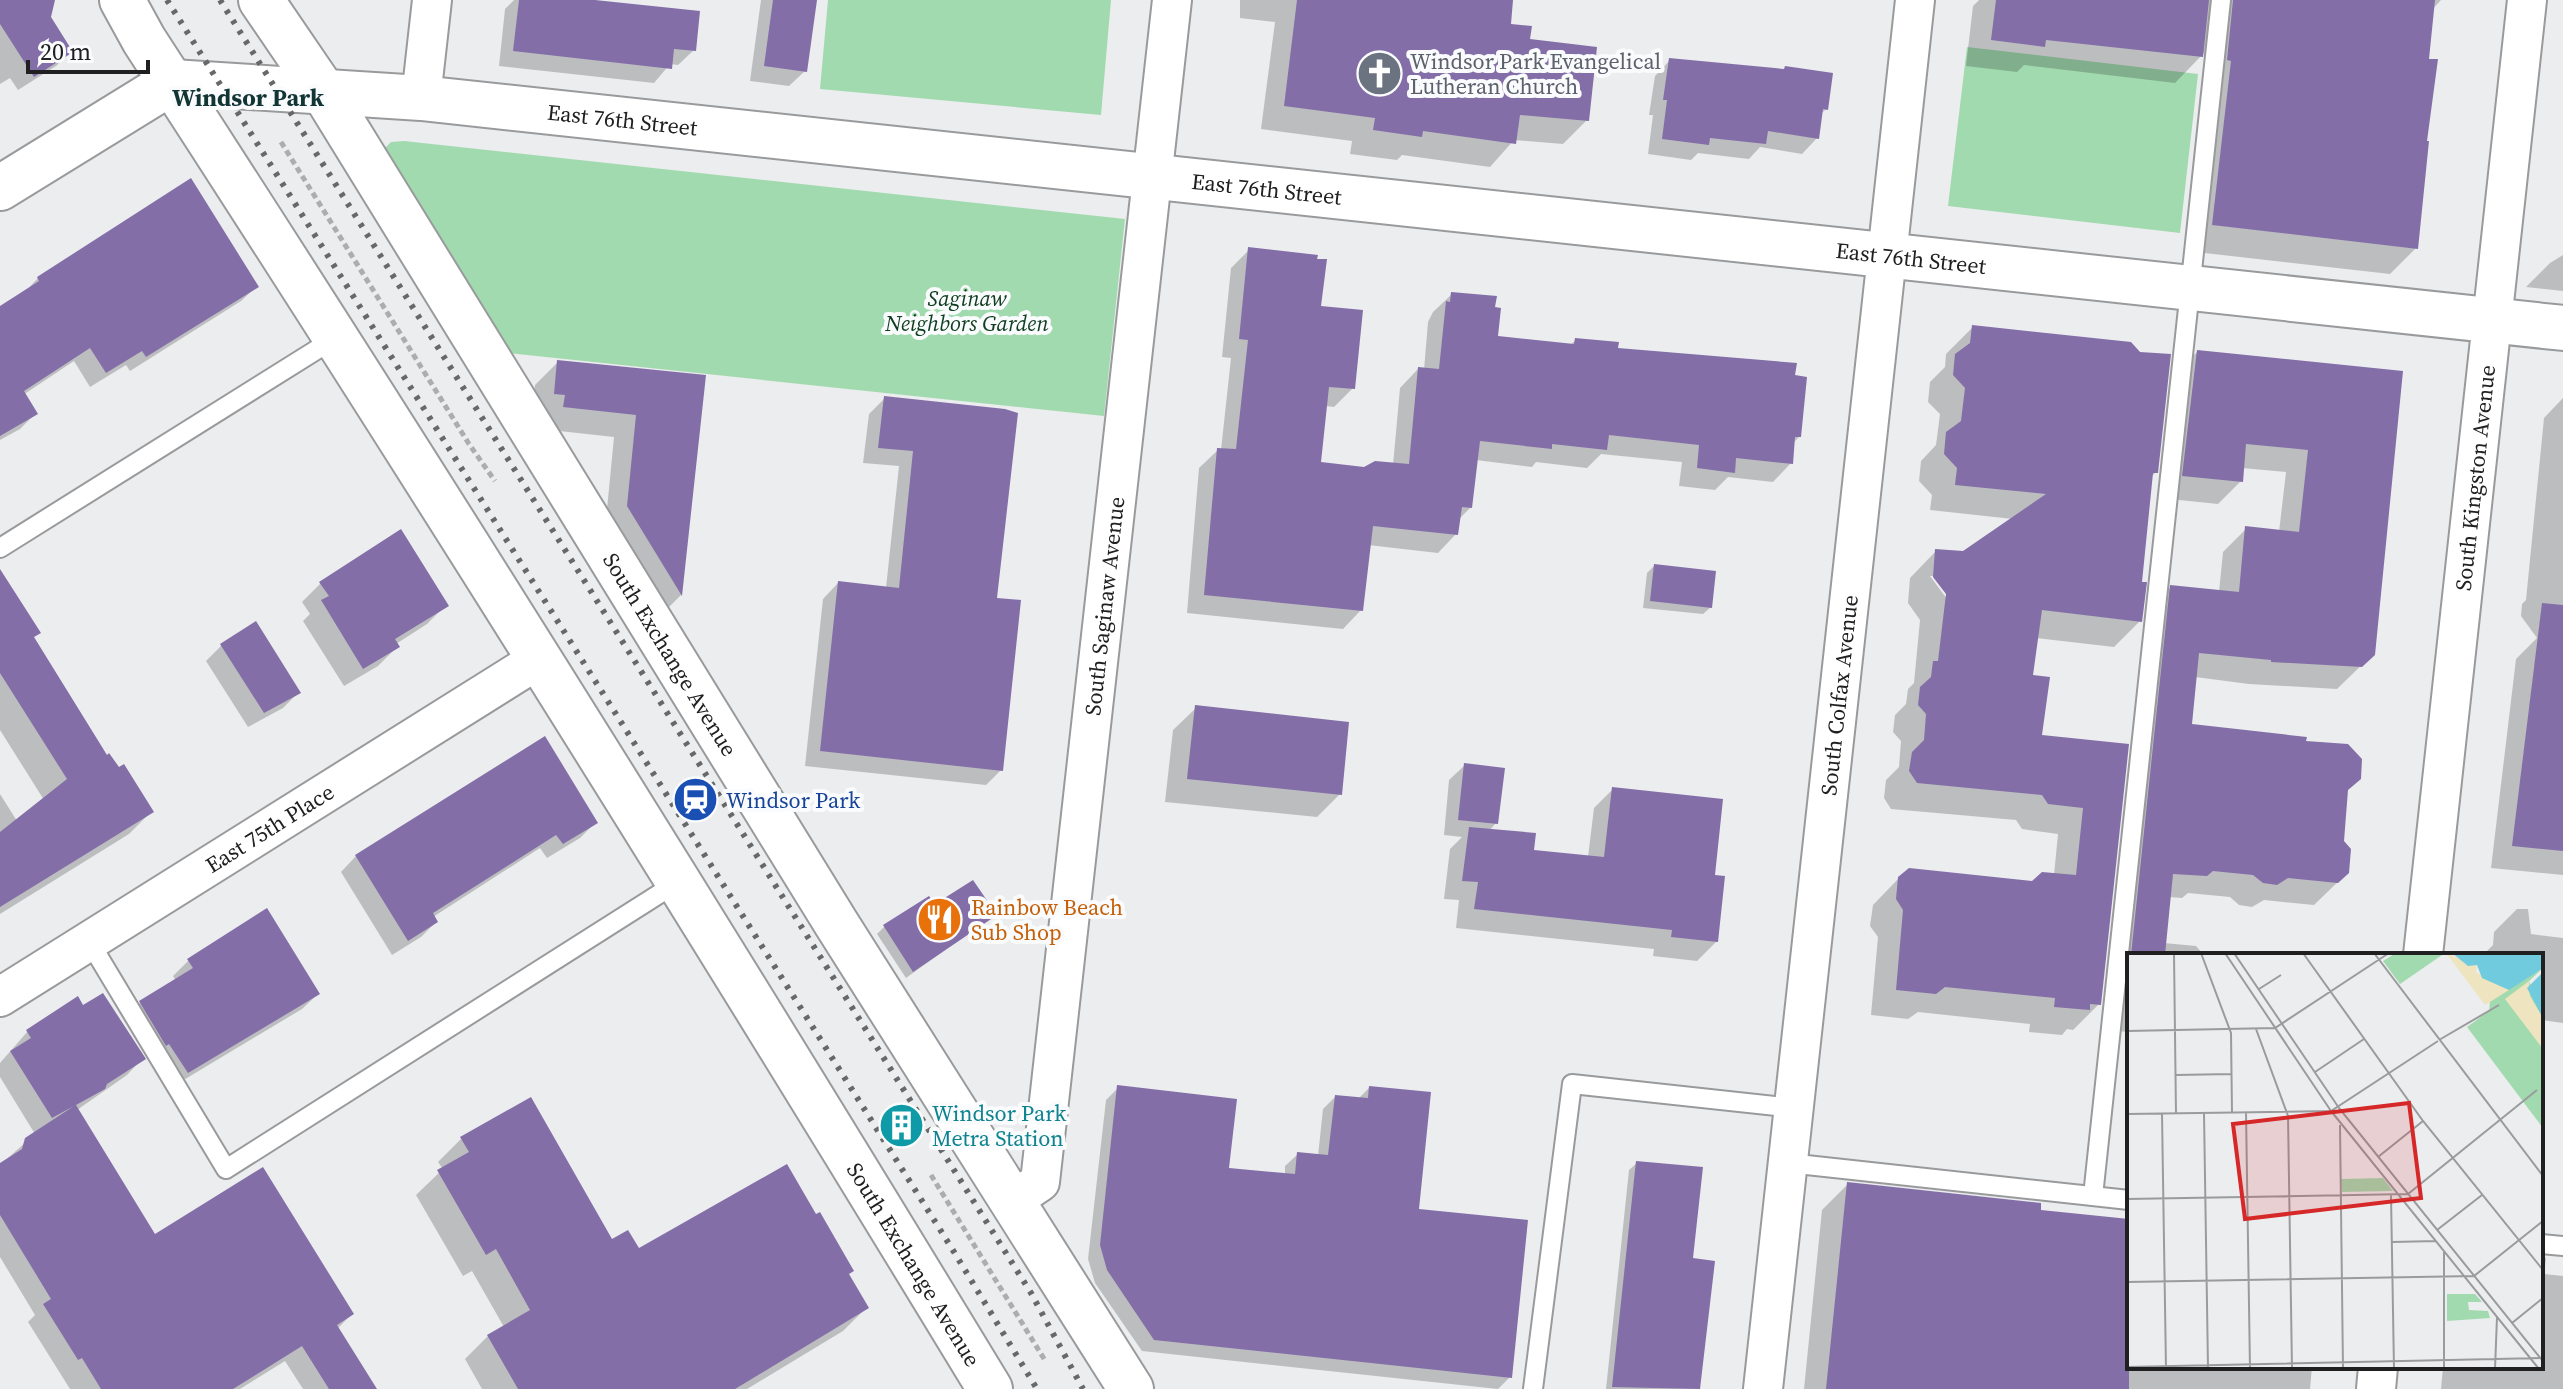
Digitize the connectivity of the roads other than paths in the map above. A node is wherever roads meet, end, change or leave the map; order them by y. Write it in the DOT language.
graph roads {
  1 [pos="122,0"];
  2 [pos="261,0"];
  3 [pos="432,0"];
  4 [pos="1172,0"];
  5 [pos="1915,0"];
  6 [pos="2221,0"];
  7 [pos="2527,0"];
  8 [pos="172,82"];
  9 [pos="323,91"];
  10 [pos="421,98"];
  11 [pos="1152,178"];
  12 [pos="0,188"];
  13 [pos="1887,255"];
  14 [pos="2191,288"];
  15 [pos="2492,320"];
  16 [pos="2563,328"];
  17 [pos="337,337"];
  18 [pos="0,548"];
  19 [pos="539,659"];
  20 [pos="679,881"];
  21 [pos="89,941"];
  22 [pos="2423,953"];
  23 [pos="0,997"];
  24 [pos="1794,1108"];
  25 [pos="1788,1163"];
  26 [pos="2093,1196"];
  27 [pos="1013,1200"];
  28 [pos="2127,1200"];
  29 [pos="2543,1244"];
  30 [pos="2563,1246"];
  31 [pos="2378,1369"];
  32 [pos="990,1389"];
  33 [pos="1131,1389"];
  34 [pos="1533,1389"];
  35 [pos="1763,1389"];
  36 [pos="2376,1389"];
  1 -- 8 [label="street, South Exchange Avenue"];
  2 -- 9 [label="street, South Exchange Avenue"];
  3 -- 10 [label="street"];
  4 -- 11 [label="street, South Saginaw Avenue"];
  5 -- 13 [label="street, South Colfax Avenue"];
  6 -- 14 [label="lane"];
  7 -- 15 [label="street, South Kingston Avenue"];
  8 -- 9 [label="street, East 76th Street"];
  8 -- 12 [label="street"];
  8 -- 17 [label="street, South Exchange Avenue"];
  9 -- 10 [label="street, East 76th Street"];
  9 -- 27 [label="street, South Exchange Avenue"];
  10 -- 11 [label="street, East 76th Street"];
  11 -- 13 [label="street, East 76th Street"];
  11 -- 27 [label="street, South Saginaw Avenue"];
  13 -- 14 [label="street, East 76th Street"];
  13 -- 24 [label="street, South Colfax Avenue"];
  14 -- 15 [label="street, East 76th Street"];
  14 -- 26 [label="lane"];
  15 -- 16 [label="street, East 76th Street"];
  15 -- 22 [label="street, South Kingston Avenue"];
  17 -- 18 [label="lane"];
  17 -- 19 [label="street, South Exchange Avenue"];
  19 -- 20 [label="street, South Exchange Avenue"];
  19 -- 21 [label="street, East 75th Place"];
  20 -- 21 [label="lane"];
  20 -- 32 [label="street, South Exchange Avenue"];
  21 -- 23 [label="street, East 75th Place"];
  24 -- 25 [label="street, South Colfax Avenue"];
  24 -- 34 [label="lane"];
  25 -- 26 [label="lane"];
  25 -- 35 [label="street, South Colfax Avenue"];
  26 -- 28 [label="lane"];
  27 -- 33 [label="street, South Exchange Avenue"];
  29 -- 30 [label="lane"];
  31 -- 36 [label="street"];
}
